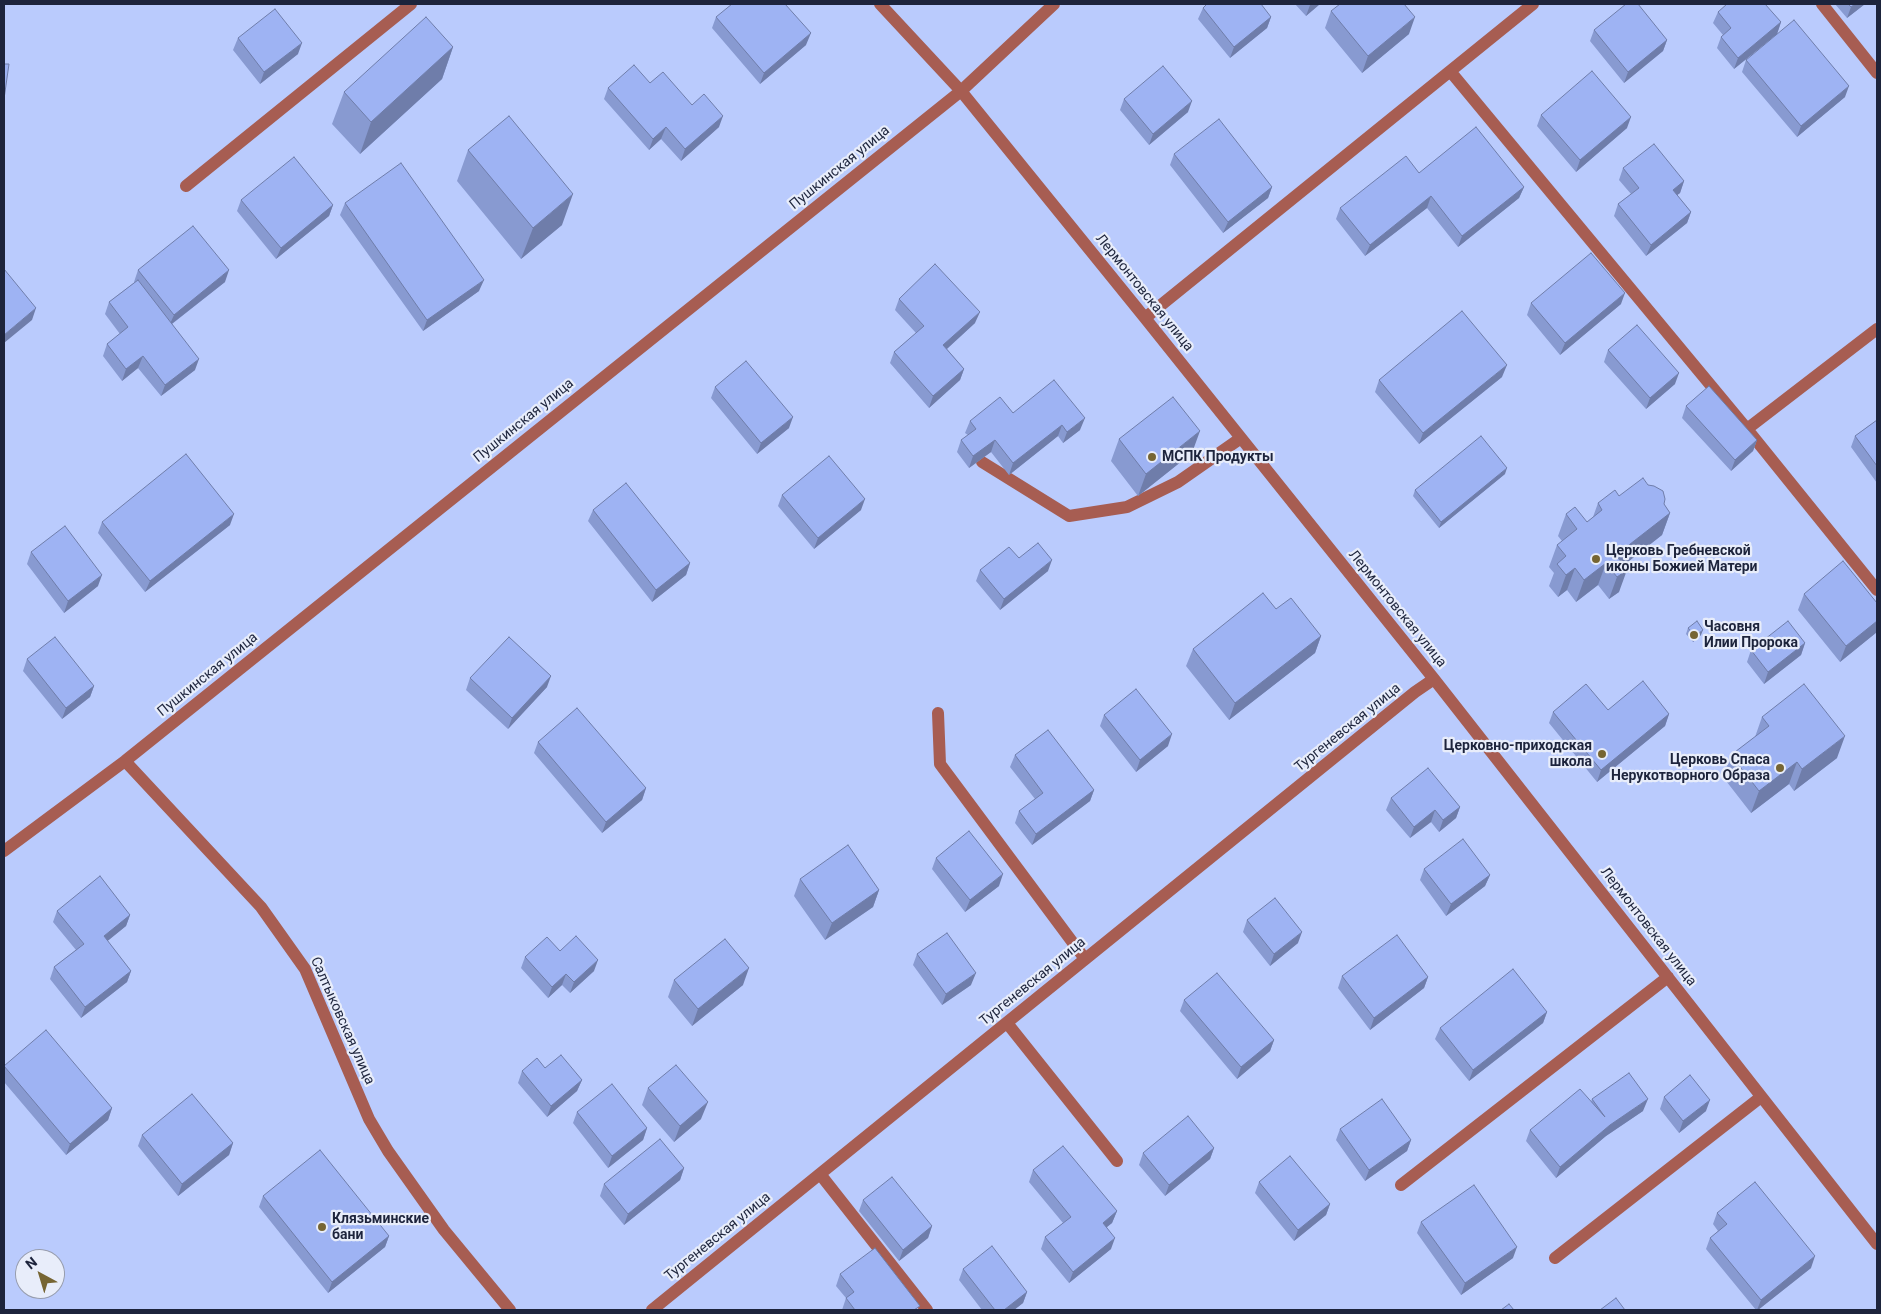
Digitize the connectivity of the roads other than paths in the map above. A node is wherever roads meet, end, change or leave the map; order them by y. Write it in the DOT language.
graph roads {
  1 [pos="411,4"];
  2 [pos="880,4"];
  3 [pos="1054,4"];
  4 [pos="1533,4"];
  5 [pos="1822,4"];
  6 [pos="1450,71"];
  7 [pos="1877,73"];
  8 [pos="960,91"];
  9 [pos="186,186"];
  10 [pos="1145,318"];
  11 [pos="1877,329"];
  12 [pos="1747,429"];
  13 [pos="1241,438"];
  14 [pos="982,462"];
  15 [pos="1877,590"];
  16 [pos="1434,679"];
  17 [pos="938,713"];
  18 [pos="125,760"];
  19 [pos="4,851"];
  20 [pos="1085,959"];
  21 [pos="1668,977"];
  22 [pos="1007,1023"];
  23 [pos="1761,1098"];
  24 [pos="1117,1161"];
  25 [pos="820,1174"];
  26 [pos="1401,1185"];
  27 [pos="1877,1244"];
  28 [pos="1555,1258"];
  29 [pos="510,1310"];
  30 [pos="652,1310"];
  31 [pos="927,1310"];
  1 -- 9 [label="street"];
  2 -- 8 [label="street, Лермонтовская улица"];
  3 -- 8 [label="street, Пушкинская улица"];
  4 -- 6 [label="street"];
  5 -- 7 [label="street"];
  6 -- 10 [label="street"];
  6 -- 12 [label="street"];
  8 -- 10 [label="street, Лермонтовская улица"];
  8 -- 18 [label="street, Пушкинская улица"];
  10 -- 13 [label="street, Лермонтовская улица"];
  11 -- 12 [label="street"];
  12 -- 15 [label="street"];
  13 -- 14 [label="street"];
  13 -- 16 [label="street, Лермонтовская улица"];
  16 -- 20 [label="street, Тургеневская улица"];
  16 -- 21 [label="street, Лермонтовская улица"];
  17 -- 20 [label="street"];
  18 -- 19 [label="street, Пушкинская улица"];
  18 -- 29 [label="street, Салтыковская улица"];
  20 -- 22 [label="street, Тургеневская улица"];
  21 -- 23 [label="street, Лермонтовская улица"];
  21 -- 26 [label="street"];
  22 -- 24 [label="street"];
  22 -- 25 [label="street, Тургеневская улица"];
  23 -- 27 [label="street, Лермонтовская улица"];
  23 -- 28 [label="street"];
  25 -- 30 [label="street, Тургеневская улица"];
  25 -- 31 [label="street"];
}
